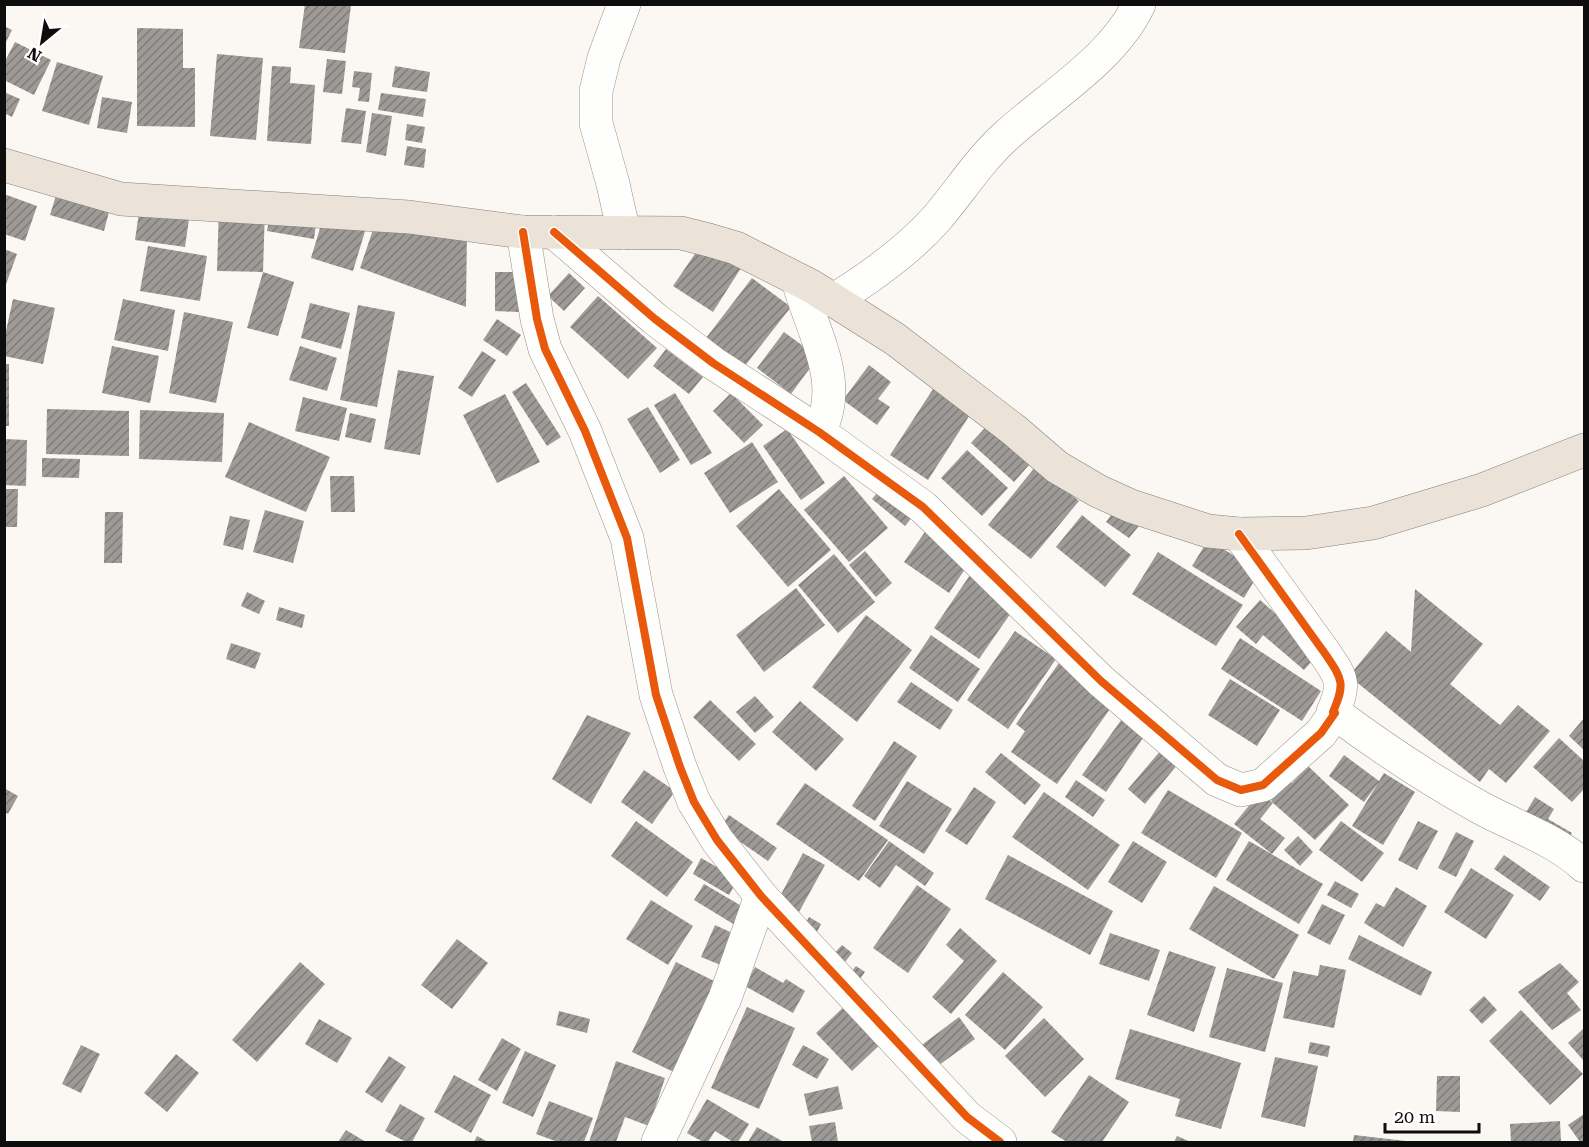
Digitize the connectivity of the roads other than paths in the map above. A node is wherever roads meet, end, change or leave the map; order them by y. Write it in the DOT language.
graph roads {
  1 [pos="624,4"];
  2 [pos="1139,4"];
  3 [pos="4,165"];
  4 [pos="539,232"];
  5 [pos="624,233"];
  6 [pos="798,280"];
  7 [pos="834,300"];
  8 [pos="819,432"];
  9 [pos="1584,450"];
  10 [pos="1239,534"];
  11 [pos="1335,713"];
  12 [pos="1584,866"];
  13 [pos="761,896"];
  14 [pos="658,1143"];
  15 [pos="1000,1143"];
  1 -- 5 [label="street"];
  2 -- 7 [label="street"];
  3 -- 4 [label="main road"];
  4 -- 5 [label="main road"];
  4 -- 8 [label="street"];
  4 -- 13 [label="street"];
  5 -- 6 [label="main road"];
  6 -- 7 [label="main road"];
  6 -- 8 [label="street"];
  7 -- 10 [label="main road"];
  8 -- 11 [label="street"];
  9 -- 10 [label="main road"];
  10 -- 11 [label="street"];
  11 -- 12 [label="street"];
  13 -- 14 [label="street"];
  13 -- 15 [label="street"];
}
